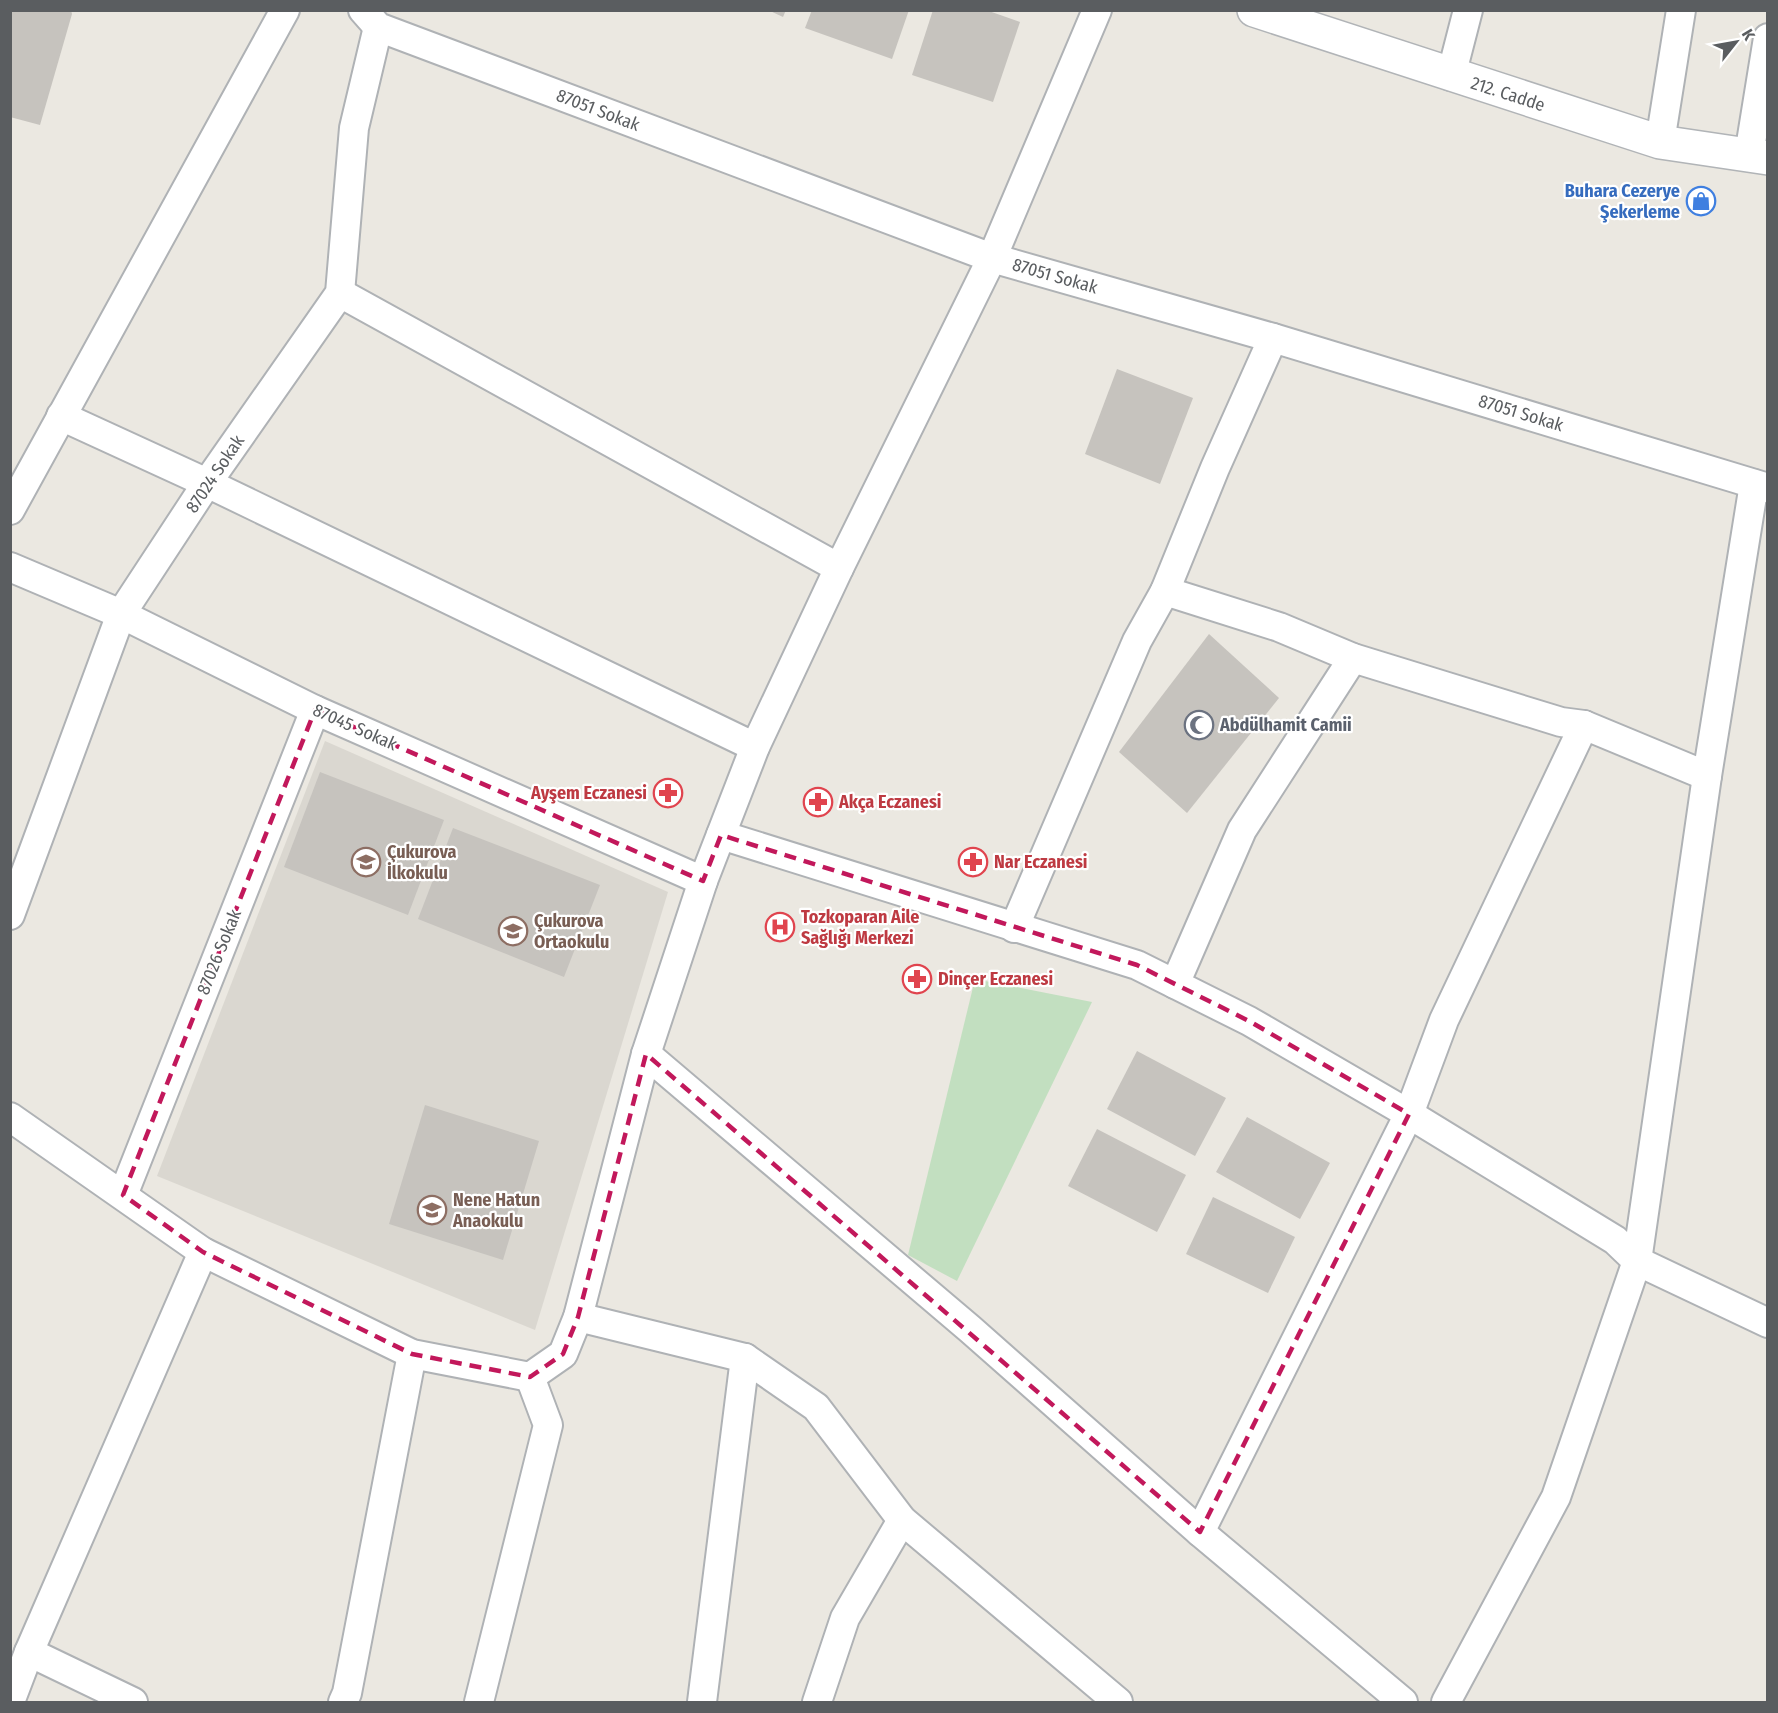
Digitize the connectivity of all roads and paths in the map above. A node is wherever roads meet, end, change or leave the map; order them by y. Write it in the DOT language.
graph roads {
  1 [pos="285,10"];
  2 [pos="1097,10"];
  3 [pos="1468,10"];
  4 [pos="1681,10"];
  5 [pos="1259,11"];
  6 [pos="371,19"];
  7 [pos="1767,38"];
  8 [pos="1451,76"];
  9 [pos="1660,142"];
  10 [pos="1758,156"];
  11 [pos="992,258"];
  12 [pos="340,293"];
  13 [pos="1273,338"];
  14 [pos="61,416"];
  15 [pos="207,483"];
  16 [pos="1761,486"];
  17 [pos="10,510"];
  18 [pos="10,567"];
  19 [pos="839,568"];
  20 [pos="1165,591"];
  21 [pos="122,614"];
  22 [pos="1353,658"];
  23 [pos="315,710"];
  24 [pos="1584,725"];
  25 [pos="755,747"];
  26 [pos="1707,776"];
  27 [pos="721,836"];
  28 [pos="704,881"];
  29 [pos="10,915"];
  30 [pos="1014,928"];
  31 [pos="1175,984"];
  32 [pos="646,1054"];
  33 [pos="1409,1114"];
  34 [pos="10,1117"];
  35 [pos="123,1195"];
  36 [pos="203,1252"];
  37 [pos="1637,1261"];
  38 [pos="578,1317"];
  39 [pos="1767,1323"];
  40 [pos="412,1354"];
  41 [pos="745,1358"];
  42 [pos="530,1377"];
  43 [pos="902,1520"];
  44 [pos="1200,1532"];
  45 [pos="29,1653"];
  46 [pos="10,1702"];
  47 [pos="133,1702"];
  48 [pos="342,1702"];
  49 [pos="479,1702"];
  50 [pos="702,1702"];
  51 [pos="817,1702"];
  52 [pos="1118,1702"];
  53 [pos="1403,1702"];
  54 [pos="1446,1702"];
  1 -- 14 [label="street"];
  2 -- 11 [label="street"];
  3 -- 8 [label="street"];
  4 -- 9 [label="street"];
  5 -- 8 [label="street, 212. Cadde"];
  6 -- 11 [label="street, 87051 Sokak"];
  6 -- 12 [label="street"];
  7 -- 10 [label="street"];
  8 -- 9 [label="street, 212. Cadde"];
  9 -- 10 [label="street, 212. Cadde"];
  11 -- 13 [label="street, 87051 Sokak"];
  11 -- 19 [label="street"];
  12 -- 15 [label="street, 87024 Sokak"];
  12 -- 19 [label="street"];
  13 -- 16 [label="street, 87051 Sokak"];
  13 -- 20 [label="street"];
  14 -- 15 [label="street"];
  14 -- 17 [label="street"];
  15 -- 21 [label="street, 87024 Sokak"];
  15 -- 25 [label="street"];
  16 -- 26 [label="street"];
  18 -- 21 [label="street, 87045 Sokak"];
  19 -- 25 [label="street"];
  20 -- 22 [label="street"];
  20 -- 30 [label="street"];
  21 -- 23 [label="street, 87045 Sokak"];
  21 -- 29 [label="street, 87024 Sokak"];
  22 -- 24 [label="street"];
  22 -- 31 [label="street"];
  23 -- 28 [label="street, 87045 Sokak"];
  23 -- 35 [label="street, 87026 Sokak"];
  24 -- 26 [label="street"];
  24 -- 33 [label="street"];
  25 -- 27 [label="street"];
  26 -- 37 [label="street"];
  27 -- 28 [label="street"];
  27 -- 30 [label="street"];
  28 -- 32 [label="street"];
  30 -- 31 [label="street"];
  31 -- 33 [label="street"];
  32 -- 38 [label="street"];
  32 -- 44 [label="street"];
  33 -- 37 [label="street"];
  33 -- 44 [label="street"];
  34 -- 35 [label="street"];
  35 -- 36 [label="street"];
  36 -- 40 [label="street"];
  36 -- 45 [label="street"];
  37 -- 39 [label="street"];
  37 -- 54 [label="street"];
  38 -- 41 [label="street"];
  38 -- 42 [label="street"];
  40 -- 42 [label="street"];
  40 -- 48 [label="street"];
  41 -- 43 [label="street"];
  41 -- 50 [label="street"];
  42 -- 49 [label="street"];
  43 -- 51 [label="street"];
  43 -- 52 [label="street"];
  44 -- 53 [label="street"];
  45 -- 46 [label="street"];
  45 -- 47 [label="street"];
}
